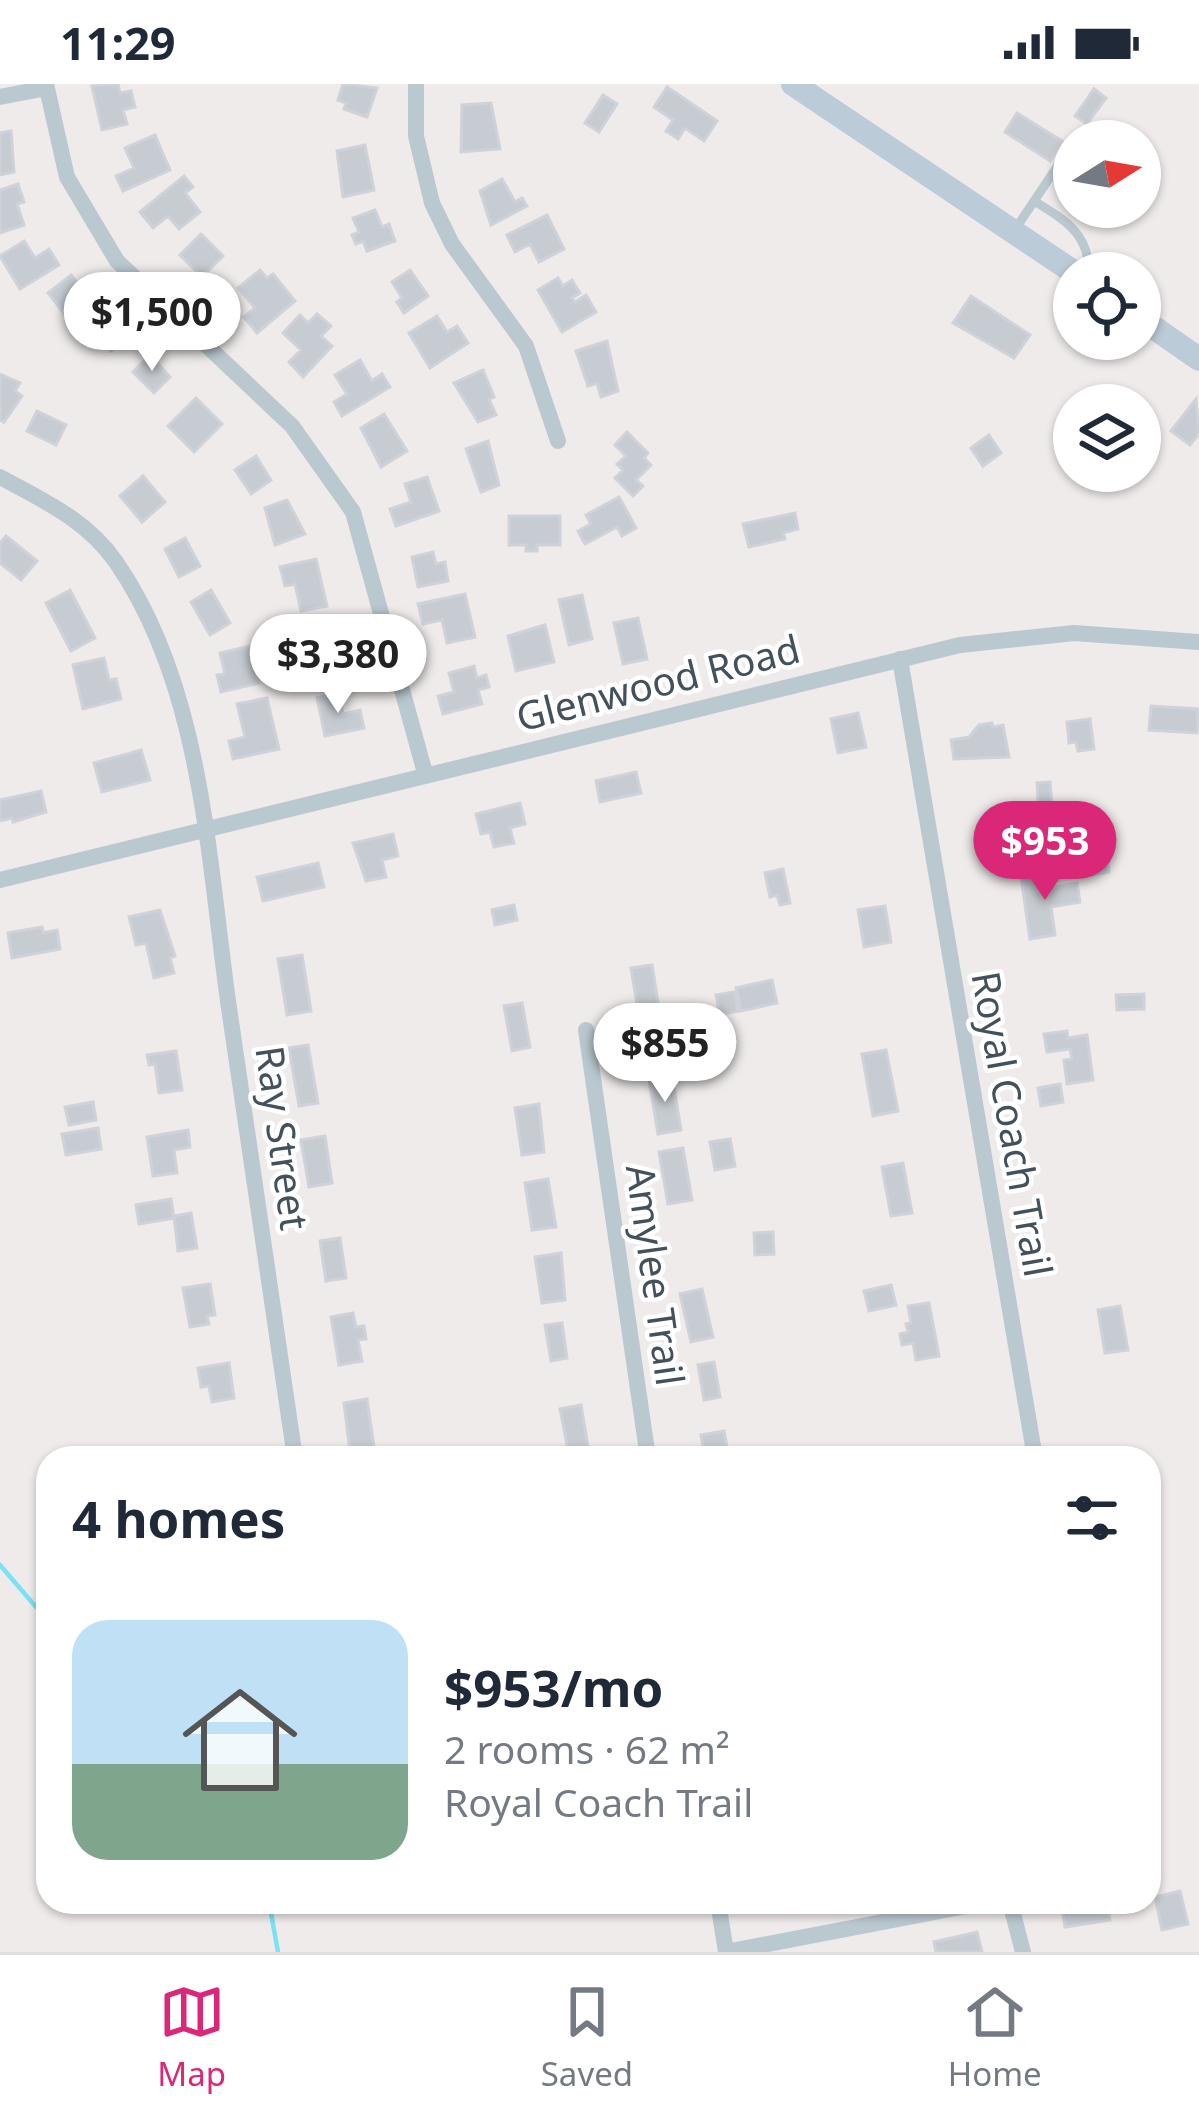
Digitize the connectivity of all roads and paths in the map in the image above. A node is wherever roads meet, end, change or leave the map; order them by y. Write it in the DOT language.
graph roads {
  1 [pos="416,84"];
  2 [pos="793,84"];
  3 [pos="47,86"];
  4 [pos="0,97"];
  5 [pos="1053,173"];
  6 [pos="1034,201"];
  7 [pos="1014,231"];
  8 [pos="1088,252"];
  9 [pos="1053,258"];
  10 [pos="1161,333"];
  11 [pos="1199,359"];
  12 [pos="558,441"];
  13 [pos="0,477"];
  14 [pos="1199,642"];
  15 [pos="900,659"];
  16 [pos="425,773"];
  17 [pos="203,828"];
  18 [pos="0,880"];
  19 [pos="586,1030"];
  20 [pos="293,1446"];
  21 [pos="646,1446"];
  22 [pos="1033,1446"];
  23 [pos="720,1914"];
  24 [pos="925,1914"];
  25 [pos="1013,1914"];
  26 [pos="726,1952"];
  27 [pos="1023,1952"];
  1 -- 12 [label="street"];
  2 -- 7 [label="main road"];
  3 -- 4 [label="street"];
  3 -- 16 [label="street"];
  5 -- 6 [label="lane"];
  6 -- 7 [label="lane"];
  6 -- 8 [label="lane"];
  7 -- 9 [label="main road"];
  10 -- 11 [label="main road"];
  13 -- 17 [label="street, Ray Street"];
  14 -- 15 [label="street, Glenwood Road"];
  15 -- 16 [label="street, Glenwood Road"];
  15 -- 22 [label="street, Royal Coach Trail"];
  16 -- 17 [label="street, Glenwood Road"];
  17 -- 18 [label="street, Glenwood Road"];
  17 -- 20 [label="street, Ray Street"];
  19 -- 21 [label="street, Amylee Trail"];
  23 -- 26 [label="street"];
  24 -- 26 [label="street"];
  25 -- 27 [label="street"];
}
